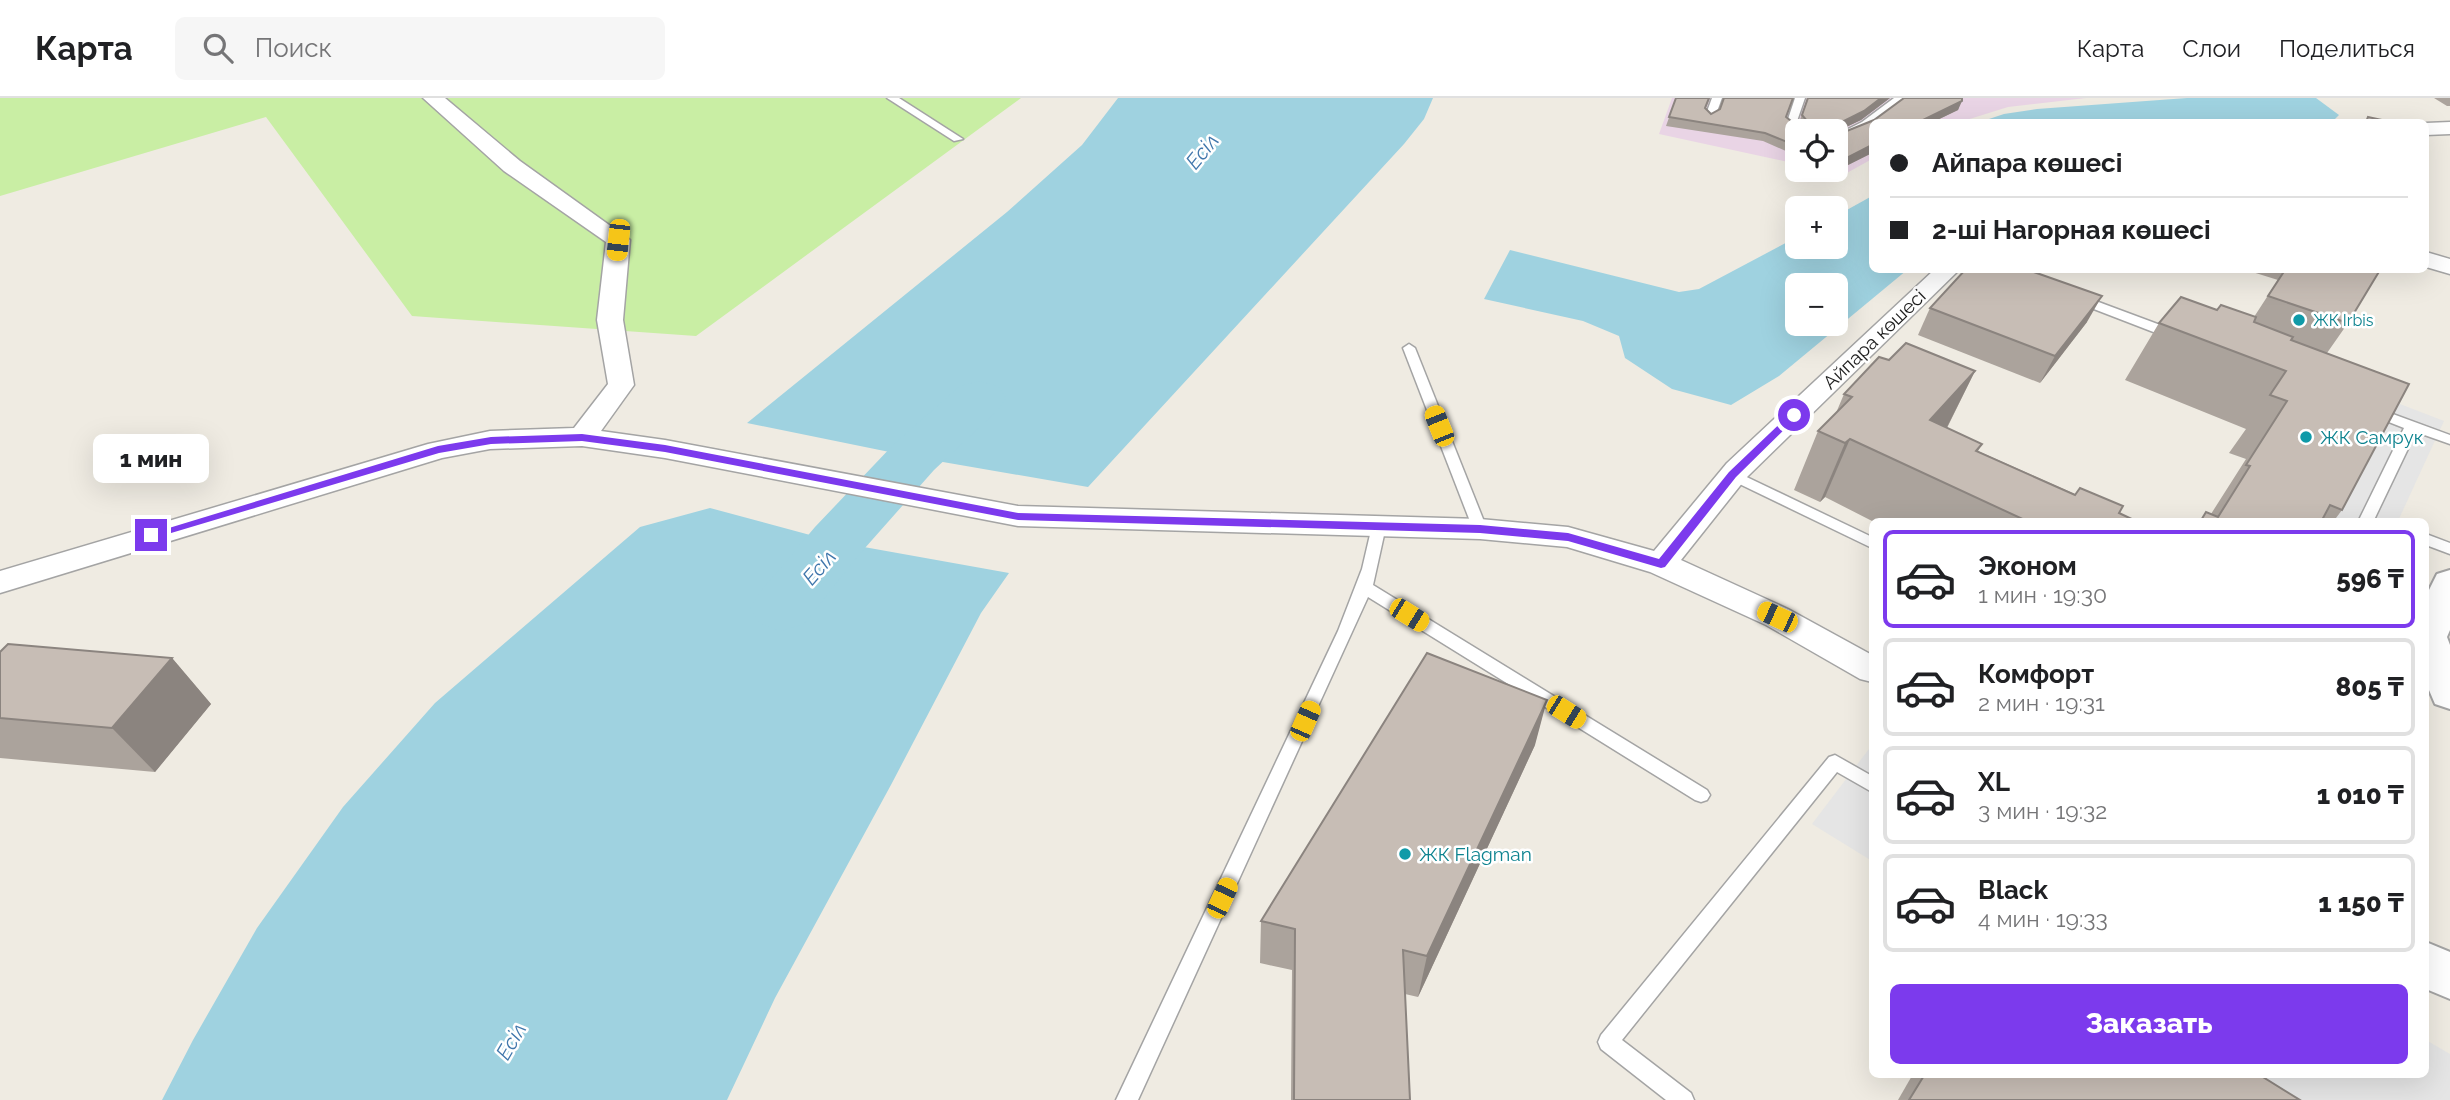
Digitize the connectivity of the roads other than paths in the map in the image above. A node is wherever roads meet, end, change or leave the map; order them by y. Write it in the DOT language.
graph roads {
  1 [pos="433,98"];
  2 [pos="892,98"];
  3 [pos="1717,98"];
  4 [pos="1800,98"];
  5 [pos="1915,98"];
  6 [pos="1899,99"];
  7 [pos="1710,117"];
  8 [pos="1793,119"];
  9 [pos="1873,119"];
  10 [pos="1869,122"];
  11 [pos="2450,128"];
  12 [pos="2429,129"];
  13 [pos="1848,133"];
  14 [pos="958,139"];
  15 [pos="2429,260"];
  16 [pos="2450,267"];
  17 [pos="1944,273"];
  18 [pos="2067,294"];
  19 [pos="2182,338"];
  20 [pos="1409,348"];
  21 [pos="2360,406"];
  22 [pos="2412,426"];
  23 [pos="582,438"];
  24 [pos="2450,440"];
  25 [pos="1732,475"];
  26 [pos="2366,518"];
  27 [pos="1379,526"];
  28 [pos="1480,529"];
  29 [pos="2429,540"];
  30 [pos="1869,541"];
  31 [pos="2450,549"];
  32 [pos="1661,564"];
  33 [pos="0,582"];
  34 [pos="1364,587"];
  35 [pos="1777,617"];
  36 [pos="2433,619"];
  37 [pos="1869,647"];
  38 [pos="1869,668"];
  39 [pos="2450,693"];
  40 [pos="1869,783"];
  41 [pos="1701,795"];
  42 [pos="2429,966"];
  43 [pos="2450,977"];
  44 [pos="1127,1100"];
  45 [pos="1683,1100"];
  1 -- 23 [label="street"];
  2 -- 14 [label="lane"];
  3 -- 7 [label="lane"];
  4 -- 8 [label="lane"];
  5 -- 6 [label="lane"];
  6 -- 9 [label="lane"];
  10 -- 13 [label="lane"];
  11 -- 12 [label="street"];
  15 -- 16 [label="street"];
  17 -- 25 [label="street, Айпара көшесі"];
  18 -- 19 [label="lane"];
  20 -- 28 [label="lane"];
  21 -- 22 [label="lane"];
  22 -- 24 [label="lane"];
  22 -- 26 [label="lane"];
  23 -- 27 [label="street"];
  23 -- 33 [label="street"];
  25 -- 30 [label="lane"];
  25 -- 32 [label="street, Айпара көшесі"];
  27 -- 28 [label="street"];
  27 -- 34 [label="lane"];
  28 -- 32 [label="street"];
  29 -- 31 [label="lane"];
  32 -- 35 [label="street"];
  34 -- 41 [label="lane"];
  34 -- 44 [label="lane"];
  35 -- 37 [label="street"];
  35 -- 38 [label="street"];
  36 -- 39 [label="street"];
  40 -- 45 [label="lane"];
  42 -- 43 [label="street"];
}
